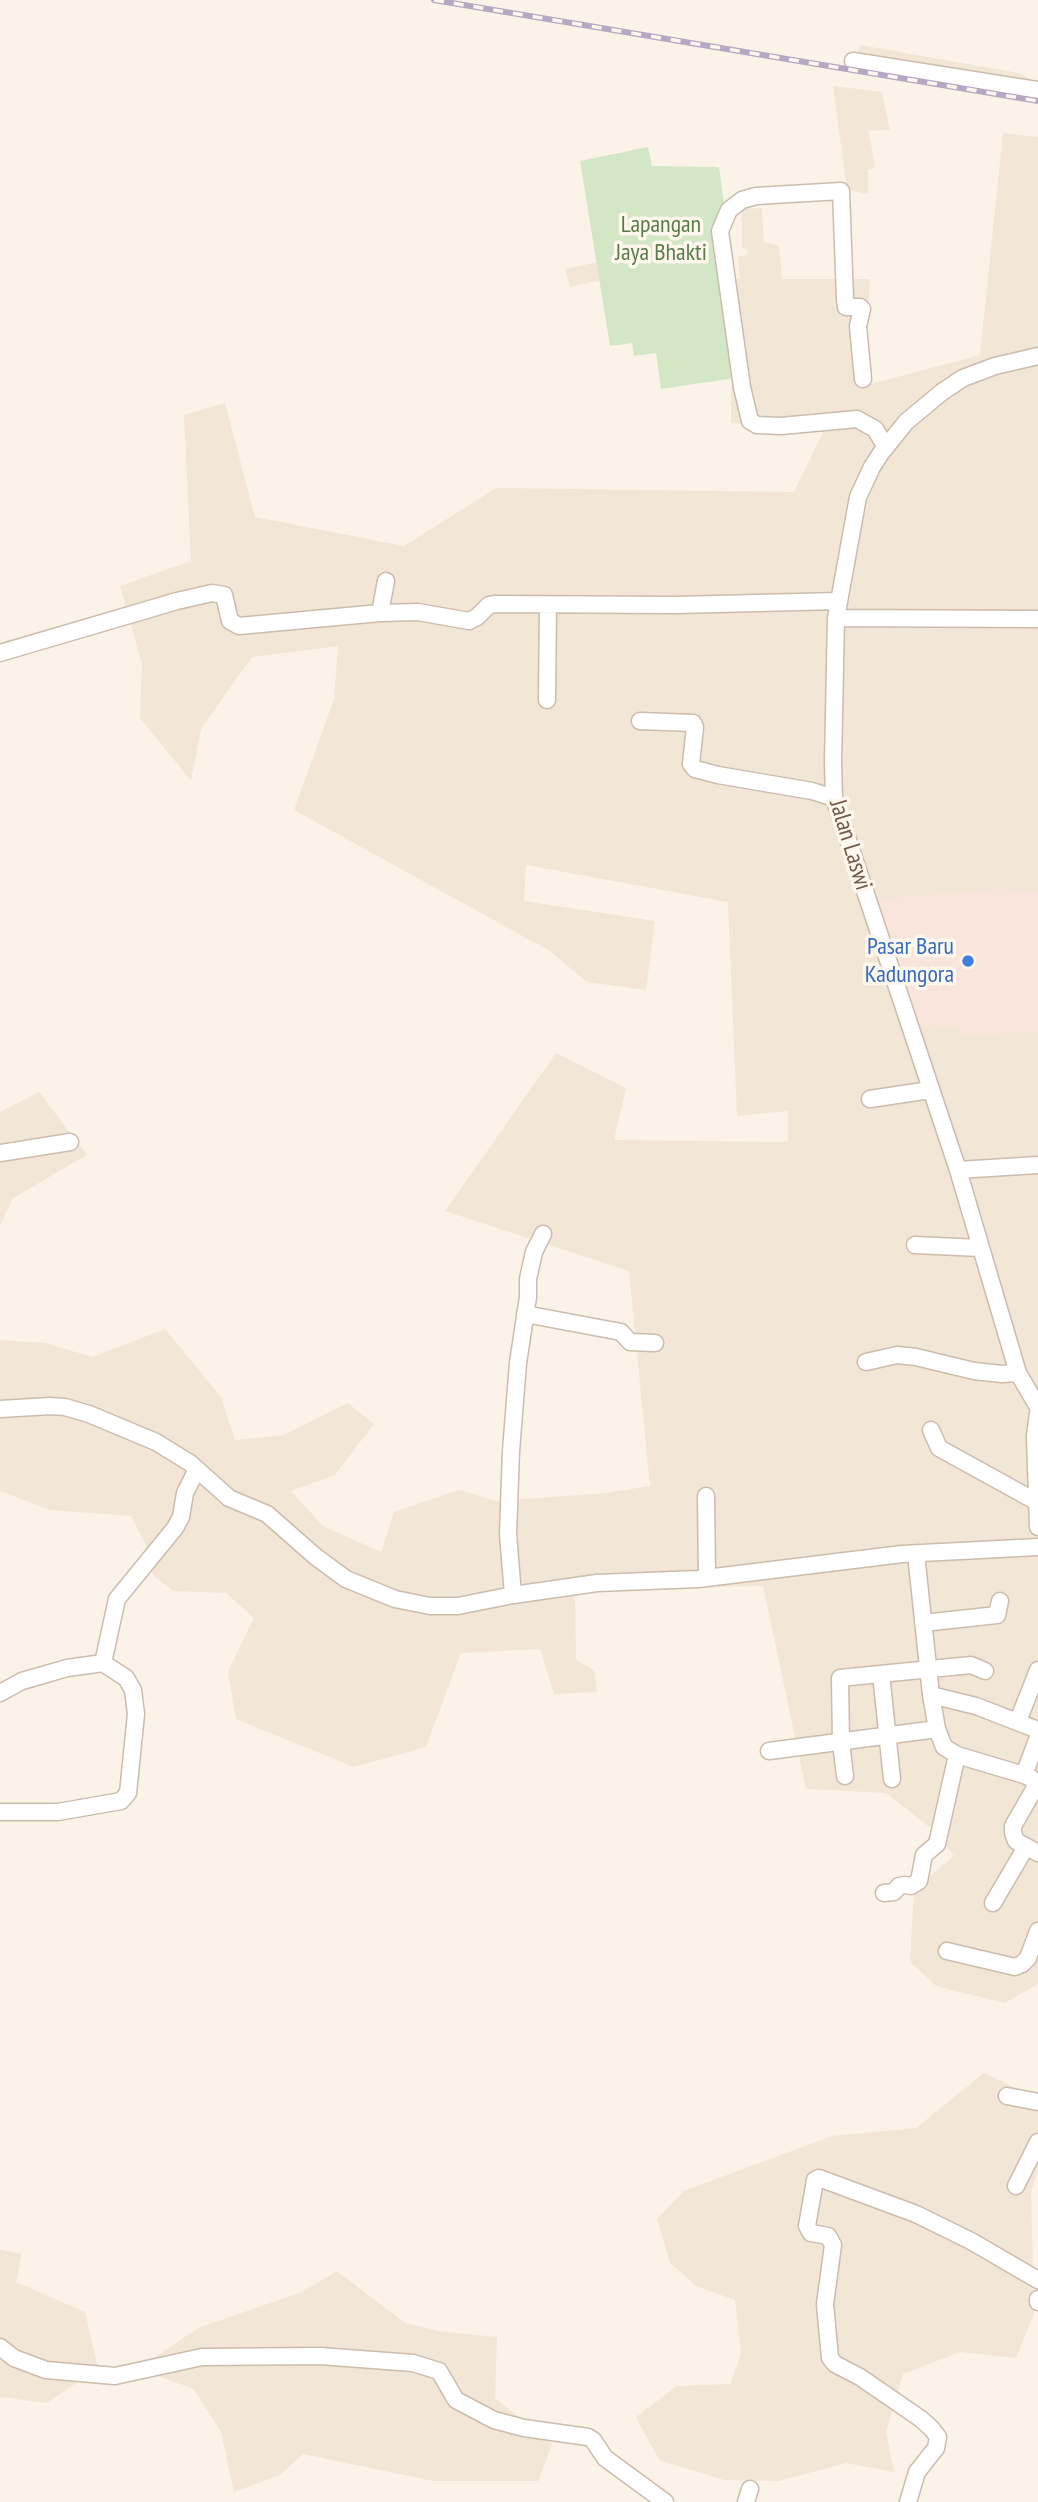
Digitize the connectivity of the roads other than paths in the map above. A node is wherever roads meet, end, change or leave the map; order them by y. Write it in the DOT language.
graph roads {
  1 [pos="853,61"];
  2 [pos="1038,90"];
  3 [pos="1038,356"];
  4 [pos="863,379"];
  5 [pos="886,447"];
  6 [pos="386,581"];
  7 [pos="548,604"];
  8 [pos="837,610"];
  9 [pos="380,613"];
  10 [pos="1038,619"];
  11 [pos="0,653"];
  12 [pos="547,700"];
  13 [pos="640,721"];
  14 [pos="834,799"];
  15 [pos="930,1090"];
  16 [pos="870,1099"];
  17 [pos="70,1142"];
  18 [pos="0,1153"];
  19 [pos="1038,1165"];
  20 [pos="958,1170"];
  21 [pos="543,1234"];
  22 [pos="915,1245"];
  23 [pos="979,1248"];
  24 [pos="525,1314"];
  25 [pos="654,1343"];
  26 [pos="866,1362"];
  27 [pos="1018,1373"];
  28 [pos="1038,1406"];
  29 [pos="0,1409"];
  30 [pos="1038,1413"];
  31 [pos="931,1430"];
  32 [pos="197,1469"];
  33 [pos="706,1496"];
  34 [pos="1037,1502"];
  35 [pos="1038,1527"];
  36 [pos="1038,1547"];
  37 [pos="916,1554"];
  38 [pos="707,1578"];
  39 [pos="513,1595"];
  40 [pos="1000,1601"];
  41 [pos="923,1623"];
  42 [pos="103,1663"];
  43 [pos="928,1669"];
  44 [pos="1038,1670"];
  45 [pos="985,1671"];
  46 [pos="881,1674"];
  47 [pos="0,1693"];
  48 [pos="931,1695"];
  49 [pos="1018,1721"];
  50 [pos="937,1729"];
  51 [pos="1038,1730"];
  52 [pos="888,1736"];
  53 [pos="1038,1737"];
  54 [pos="841,1742"];
  55 [pos="769,1751"];
  56 [pos="957,1755"];
  57 [pos="845,1776"];
  58 [pos="892,1779"];
  59 [pos="1032,1782"];
  60 [pos="0,1812"];
  61 [pos="1032,1850"];
  62 [pos="884,1893"];
  63 [pos="993,1903"];
  64 [pos="1038,1931"];
  65 [pos="947,1951"];
  66 [pos="1007,2096"];
  67 [pos="1038,2102"];
  68 [pos="1038,2142"];
  69 [pos="1016,2186"];
  70 [pos="1038,2280"];
  71 [pos="0,2347"];
  72 [pos="7,2358"];
  73 [pos="665,2502"];
  74 [pos="908,2502"];
  1 -- 2 [label="street"];
  3 -- 5 [label="street, Jalan Laswi"];
  4 -- 5 [label="street"];
  5 -- 8 [label="street, Jalan Laswi"];
  6 -- 9 [label="street"];
  7 -- 8 [label="street"];
  7 -- 9 [label="street"];
  7 -- 12 [label="street"];
  8 -- 10 [label="street"];
  8 -- 14 [label="street, Jalan Laswi"];
  9 -- 11 [label="street"];
  13 -- 14 [label="street"];
  14 -- 15 [label="street, Jalan Laswi"];
  15 -- 16 [label="street"];
  15 -- 20 [label="street, Jalan Laswi"];
  17 -- 18 [label="street"];
  19 -- 20 [label="street"];
  20 -- 23 [label="street, Jalan Laswi"];
  21 -- 24 [label="street"];
  22 -- 23 [label="street"];
  23 -- 27 [label="street, Jalan Laswi"];
  24 -- 25 [label="street"];
  24 -- 39 [label="street"];
  26 -- 27 [label="street"];
  27 -- 28 [label="street, Jalan Laswi"];
  29 -- 32 [label="street"];
  30 -- 34 [label="street"];
  31 -- 34 [label="street"];
  32 -- 39 [label="street"];
  32 -- 42 [label="street"];
  33 -- 38 [label="street"];
  34 -- 35 [label="street"];
  36 -- 37 [label="street"];
  37 -- 38 [label="street"];
  37 -- 41 [label="street"];
  38 -- 39 [label="street"];
  40 -- 41 [label="street"];
  41 -- 43 [label="street"];
  42 -- 47 [label="street"];
  42 -- 60 [label="street"];
  43 -- 45 [label="street"];
  43 -- 46 [label="street"];
  43 -- 48 [label="street"];
  44 -- 49 [label="street"];
  46 -- 52 [label="street"];
  46 -- 54 [label="street"];
  48 -- 49 [label="street"];
  48 -- 50 [label="street"];
  49 -- 51 [label="street"];
  50 -- 52 [label="street"];
  50 -- 56 [label="street"];
  52 -- 54 [label="street"];
  52 -- 58 [label="street"];
  53 -- 59 [label="street"];
  54 -- 55 [label="street"];
  54 -- 57 [label="street"];
  56 -- 59 [label="street"];
  56 -- 62 [label="street"];
  59 -- 61 [label="street"];
  61 -- 63 [label="street"];
  64 -- 65 [label="street"];
  66 -- 67 [label="street"];
  68 -- 69 [label="street"];
  70 -- 74 [label="street"];
  71 -- 72 [label="street"];
  72 -- 73 [label="street"];
}
